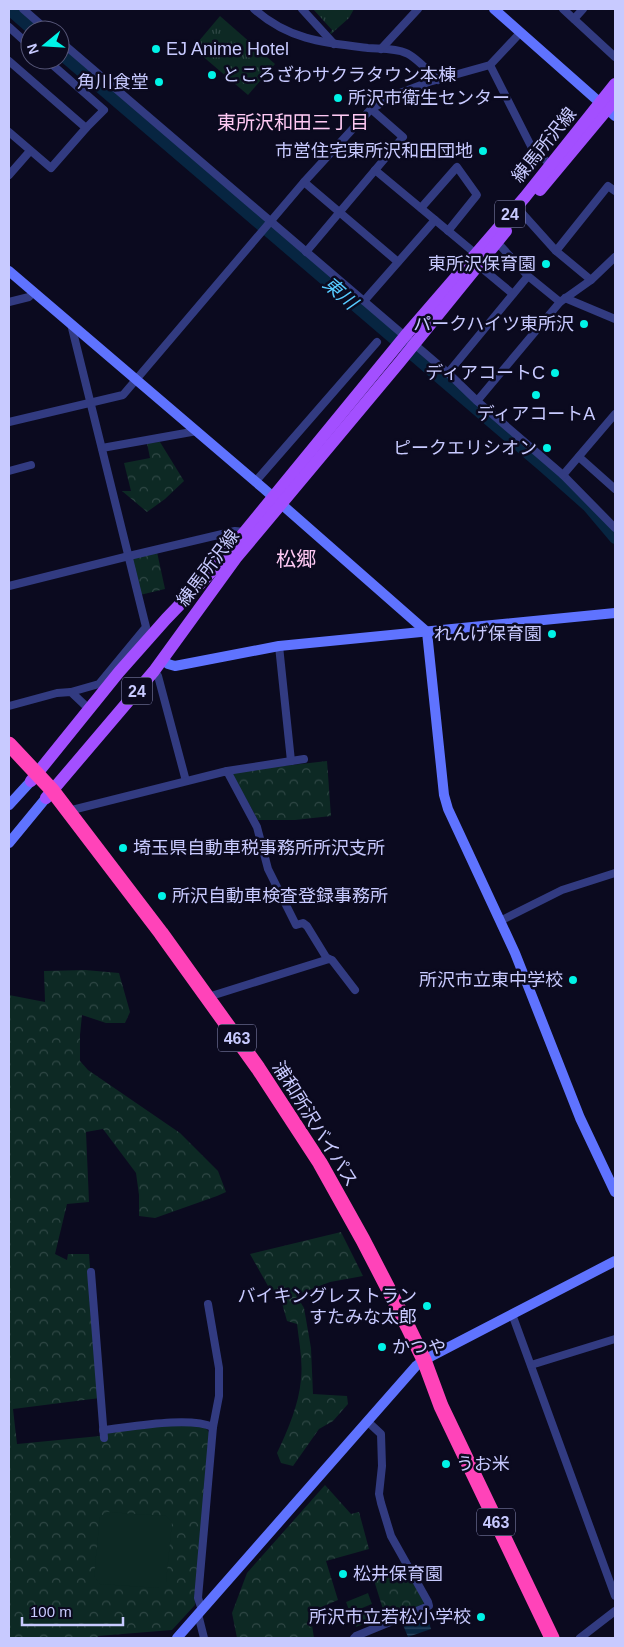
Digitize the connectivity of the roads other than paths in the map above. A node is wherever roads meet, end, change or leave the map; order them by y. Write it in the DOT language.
graph roads {
  1 [pos="23,9"];
  2 [pos="254,9"];
  3 [pos="302,9"];
  4 [pos="418,9"];
  5 [pos="494,9"];
  6 [pos="563,9"];
  7 [pos="583,9"];
  8 [pos="574,19"];
  9 [pos="36,20"];
  10 [pos="9,27"];
  11 [pos="520,33"];
  12 [pos="20,37"];
  13 [pos="334,44"];
  14 [pos="70,50"];
  15 [pos="381,50"];
  16 [pos="615,57"];
  17 [pos="9,62"];
  18 [pos="490,65"];
  19 [pos="58,70"];
  20 [pos="438,80"];
  21 [pos="615,84"];
  22 [pos="615,100"];
  23 [pos="371,109"];
  24 [pos="607,110"];
  25 [pos="86,128"];
  26 [pos="9,132"];
  27 [pos="30,151"];
  28 [pos="550,164"];
  29 [pos="376,170"];
  30 [pos="9,175"];
  31 [pos="304,182"];
  32 [pos="615,192"];
  33 [pos="421,208"];
  34 [pos="340,212"];
  35 [pos="521,212"];
  36 [pos="435,220"];
  37 [pos="269,223"];
  38 [pos="448,231"];
  39 [pos="497,242"];
  40 [pos="556,251"];
  41 [pos="306,252"];
  42 [pos="615,257"];
  43 [pos="477,259"];
  44 [pos="398,262"];
  45 [pos="9,271"];
  46 [pos="528,276"];
  47 [pos="591,280"];
  48 [pos="33,292"];
  49 [pos="513,294"];
  50 [pos="562,300"];
  51 [pos="364,301"];
  52 [pos="9,302"];
  53 [pos="615,319"];
  54 [pos="71,324"];
  55 [pos="377,342"];
  56 [pos="408,342"];
  57 [pos="448,373"];
  58 [pos="136,381"];
  59 [pos="477,401"];
  60 [pos="91,402"];
  61 [pos="615,414"];
  62 [pos="9,422"];
  63 [pos="197,432"];
  64 [pos="102,448"];
  65 [pos="578,457"];
  66 [pos="31,465"];
  67 [pos="9,471"];
  68 [pos="563,476"];
  69 [pos="256,482"];
  70 [pos="615,489"];
  71 [pos="276,501"];
  72 [pos="615,528"];
  73 [pos="244,532"];
  74 [pos="129,556"];
  75 [pos="9,586"];
  76 [pos="615,613"];
  77 [pos="427,632"];
  78 [pos="279,646"];
  79 [pos="162,659"];
  80 [pos="154,671"];
  81 [pos="71,692"];
  82 [pos="9,706"];
  83 [pos="89,709"];
  84 [pos="9,744"];
  85 [pos="9,757"];
  86 [pos="304,759"];
  87 [pos="291,760"];
  88 [pos="227,770"];
  89 [pos="34,777"];
  90 [pos="186,781"];
  91 [pos="49,794"];
  92 [pos="9,805"];
  93 [pos="68,811"];
  94 [pos="9,843"];
  95 [pos="615,874"];
  96 [pos="500,921"];
  97 [pos="329,958"];
  98 [pos="355,990"];
  99 [pos="208,997"];
  100 [pos="615,1192"];
  101 [pos="615,1261"];
  102 [pos="91,1272"];
  103 [pos="208,1304"];
  104 [pos="512,1314"];
  105 [pos="615,1339"];
  106 [pos="420,1363"];
  107 [pos="532,1365"];
  108 [pos="367,1422"];
  109 [pos="213,1427"];
  110 [pos="615,1596"];
  111 [pos="615,1611"];
  112 [pos="200,1612"];
  113 [pos="177,1638"];
  114 [pos="204,1638"];
  115 [pos="354,1638"];
  116 [pos="552,1638"];
  117 [pos="580,1638"];
  1 -- 9 [label="street"];
  2 -- 13 [label="street"];
  3 -- 13 [label="street"];
  4 -- 15 [label="street"];
  5 -- 11 [label="street"];
  6 -- 8 [label="street"];
  7 -- 8 [label="street"];
  8 -- 16 [label="street"];
  10 -- 12 [label="street"];
  11 -- 18 [label="street"];
  11 -- 24 [label="street"];
  13 -- 15 [label="street"];
  14 -- 37 [label="street"];
  15 -- 20 [label="street"];
  17 -- 25 [label="street"];
  18 -- 20 [label="street"];
  18 -- 28 [label="street"];
  19 -- 25 [label="street"];
  20 -- 23 [label="street"];
  21 -- 24 [label="main road, 練馬所沢線 / 24"];
  22 -- 24 [label="main road, 練馬所沢線 / 24"];
  23 -- 29 [label="street"];
  23 -- 31 [label="street"];
  24 -- 28 [label="main road, 練馬所沢線 / 24"];
  24 -- 35 [label="main road, 練馬所沢線 / 24"];
  25 -- 27 [label="street"];
  26 -- 27 [label="street"];
  27 -- 30 [label="street"];
  28 -- 43 [label="main road, 練馬所沢線 / 24"];
  29 -- 33 [label="street"];
  29 -- 34 [label="street"];
  31 -- 34 [label="street"];
  31 -- 37 [label="street"];
  32 -- 40 [label="street"];
  33 -- 36 [label="street"];
  33 -- 38 [label="street"];
  34 -- 41 [label="street"];
  34 -- 44 [label="street"];
  35 -- 39 [label="main road, 練馬所沢線 / 24"];
  35 -- 40 [label="street"];
  36 -- 38 [label="street"];
  36 -- 44 [label="street"];
  37 -- 41 [label="street"];
  37 -- 58 [label="street"];
  38 -- 43 [label="street"];
  39 -- 43 [label="main road, 練馬所沢線 / 24"];
  39 -- 46 [label="street"];
  40 -- 47 [label="street"];
  41 -- 51 [label="street"];
  42 -- 47 [label="street"];
  43 -- 49 [label="street"];
  43 -- 56 [label="main road, 練馬所沢線 / 24"];
  44 -- 51 [label="street"];
  45 -- 48 [label="street"];
  46 -- 49 [label="street"];
  46 -- 50 [label="street"];
  47 -- 50 [label="street"];
  48 -- 52 [label="street"];
  48 -- 54 [label="street"];
  49 -- 57 [label="street"];
  50 -- 53 [label="street"];
  50 -- 59 [label="street"];
  51 -- 56 [label="street"];
  54 -- 58 [label="street"];
  54 -- 60 [label="street"];
  55 -- 69 [label="street"];
  56 -- 57 [label="street"];
  56 -- 71 [label="main road, 練馬所沢線 / 24"];
  57 -- 59 [label="street"];
  58 -- 60 [label="street"];
  58 -- 63 [label="street"];
  59 -- 68 [label="street"];
  60 -- 62 [label="street"];
  60 -- 64 [label="street"];
  61 -- 65 [label="street"];
  63 -- 64 [label="street"];
  63 -- 69 [label="street"];
  64 -- 74 [label="street"];
  65 -- 68 [label="street"];
  65 -- 70 [label="street"];
  66 -- 67 [label="street"];
  68 -- 72 [label="street"];
  69 -- 71 [label="street"];
  71 -- 73 [label="main road, 練馬所沢線 / 24"];
  71 -- 77 [label="street"];
  71 -- 79 [label="main road, 練馬所沢線 / 24"];
  73 -- 74 [label="street"];
  73 -- 83 [label="main road, 練馬所沢線 / 24"];
  74 -- 75 [label="street"];
  74 -- 81 [label="street"];
  76 -- 77 [label="street"];
  77 -- 78 [label="street"];
  77 -- 96 [label="street"];
  78 -- 79 [label="street"];
  78 -- 87 [label="street"];
  79 -- 80 [label="main road, 練馬所沢線 / 24"];
  80 -- 90 [label="street"];
  80 -- 91 [label="main road, 練馬所沢線 / 24"];
  81 -- 82 [label="street"];
  81 -- 83 [label="street"];
  83 -- 89 [label="main road, 練馬所沢線 / 24"];
  84 -- 89 [label="highway, 浦和所沢バイパス / 463"];
  85 -- 89 [label="highway, 浦和所沢バイパス / 463"];
  86 -- 87 [label="street"];
  87 -- 88 [label="street"];
  88 -- 90 [label="street"];
  88 -- 97 [label="street"];
  89 -- 91 [label="highway, 浦和所沢バイパス / 463"];
  89 -- 92 [label="street"];
  90 -- 93 [label="street"];
  91 -- 93 [label="highway, 浦和所沢バイパス / 463"];
  91 -- 94 [label="street"];
  91 -- 106 [label="highway, 浦和所沢バイパス / 463"];
  93 -- 99 [label="highway, 浦和所沢バイパス / 463"];
  95 -- 96 [label="street"];
  96 -- 100 [label="street"];
  97 -- 98 [label="street"];
  97 -- 99 [label="street"];
  99 -- 106 [label="highway, 浦和所沢バイパス / 463"];
  101 -- 104 [label="street"];
  102 -- 109 [label="street"];
  103 -- 109 [label="street"];
  104 -- 106 [label="street"];
  104 -- 107 [label="street"];
  105 -- 107 [label="street"];
  106 -- 108 [label="street"];
  106 -- 116 [label="highway, 浦和所沢バイパス / 463"];
  107 -- 110 [label="street"];
  108 -- 112 [label="street"];
  108 -- 115 [label="street"];
  109 -- 112 [label="street"];
  111 -- 117 [label="street"];
  112 -- 113 [label="street"];
  112 -- 114 [label="street"];
}
